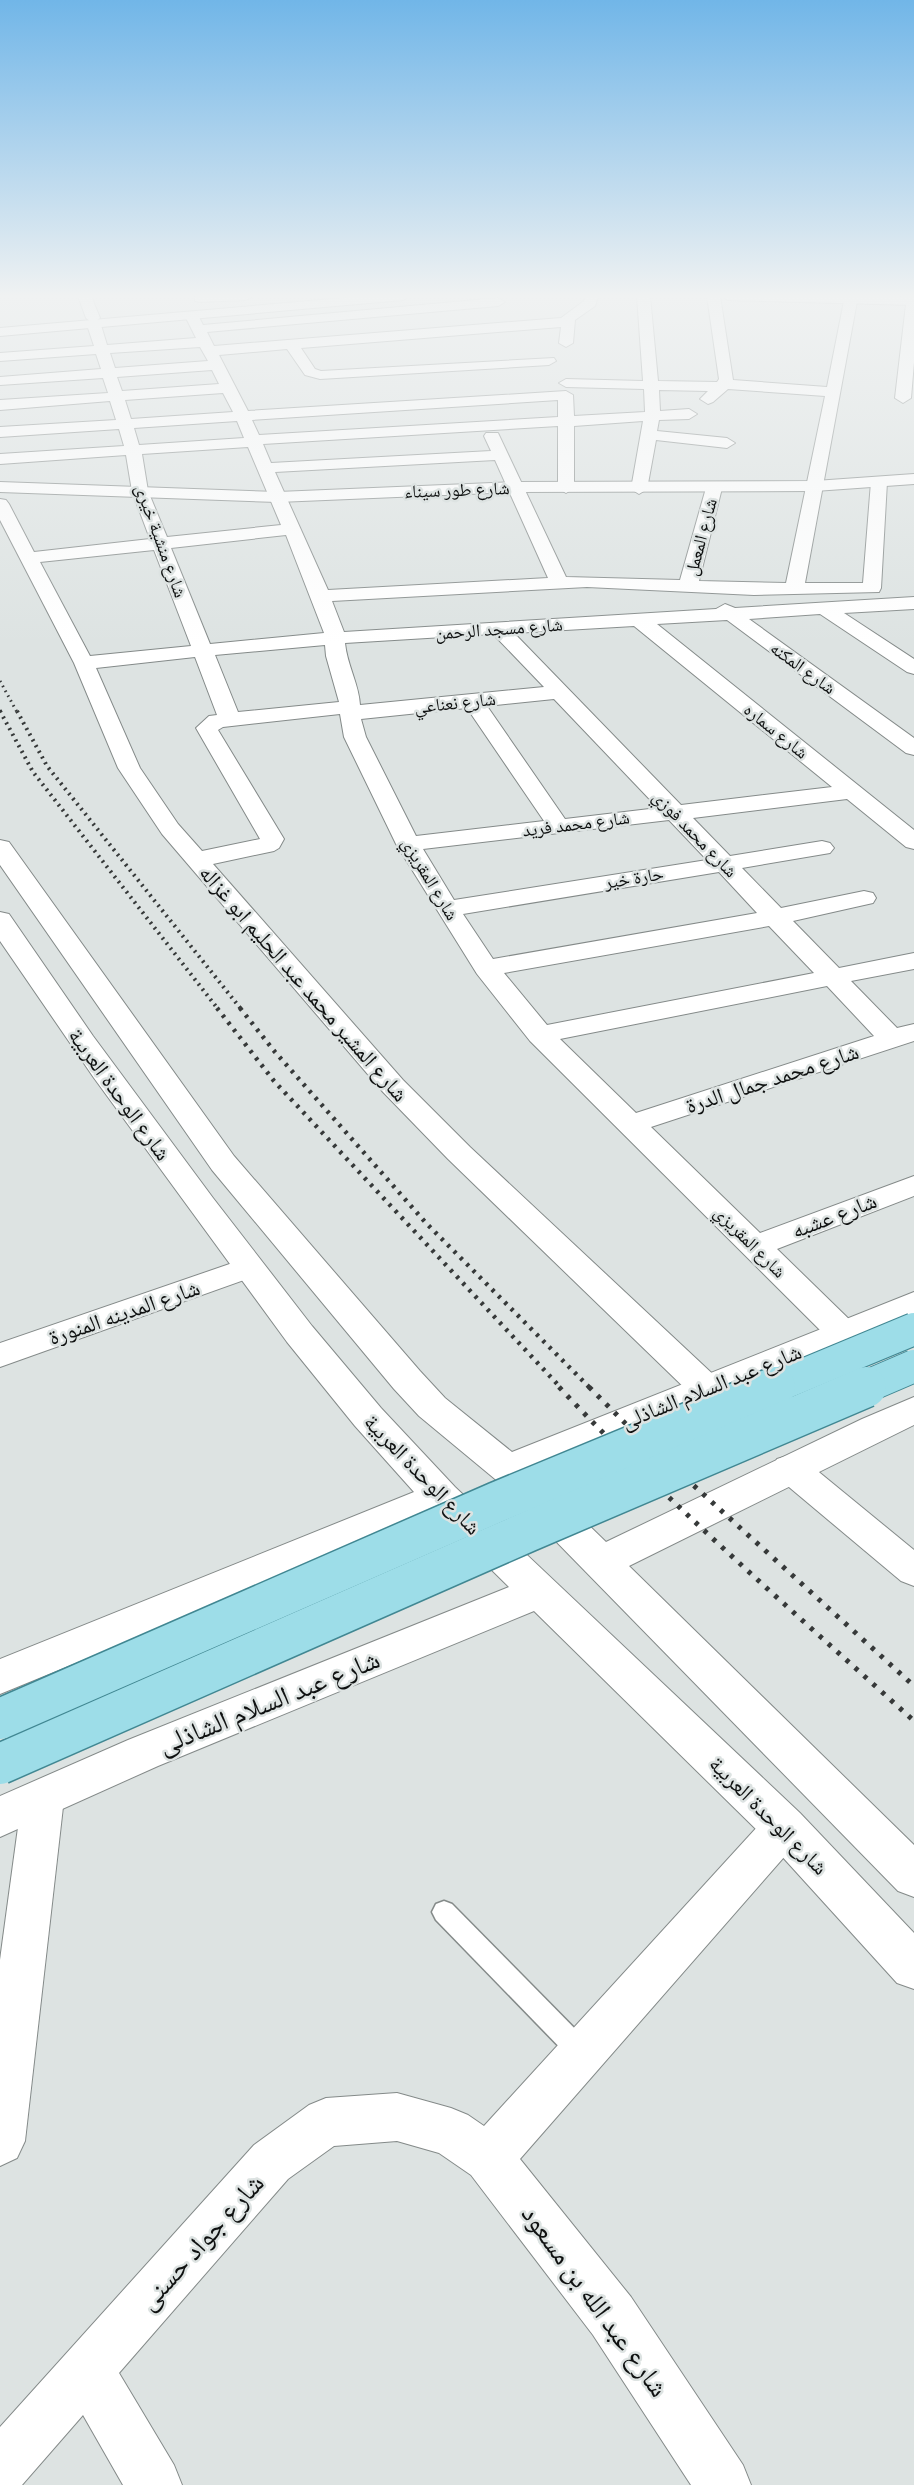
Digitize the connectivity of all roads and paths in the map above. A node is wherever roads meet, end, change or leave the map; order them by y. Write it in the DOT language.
graph roads {
  1 [pos="121,412"];
  2 [pos="241,412"];
  3 [pos="289,412"];
  4 [pos="482,412"];
  5 [pos="566,412"];
  6 [pos="652,412"];
  7 [pos="692,412"];
  8 [pos="828,412"];
  9 [pos="242,415"];
  10 [pos="652,416"];
  11 [pos="566,420"];
  12 [pos="124,423"];
  13 [pos="488,426"];
  14 [pos="0,432"];
  15 [pos="648,435"];
  16 [pos="254,441"];
  17 [pos="727,443"];
  18 [pos="133,450"];
  19 [pos="501,455"];
  20 [pos="0,459"];
  21 [pos="265,468"];
  22 [pos="914,479"];
  23 [pos="879,482"];
  24 [pos="815,486"];
  25 [pos="517,487"];
  26 [pos="0,488"];
  27 [pos="566,488"];
  28 [pos="714,488"];
  29 [pos="639,489"];
  30 [pos="140,491"];
  31 [pos="278,497"];
  32 [pos="0,504"];
  33 [pos="293,529"];
  34 [pos="161,543"];
  35 [pos="29,558"];
  36 [pos="559,582"];
  37 [pos="691,586"];
  38 [pos="914,587"];
  39 [pos="872,588"];
  40 [pos="794,589"];
  41 [pos="321,596"];
  42 [pos="914,603"];
  43 [pos="890,606"];
  44 [pos="826,610"];
  45 [pos="730,614"];
  46 [pos="638,620"];
  47 [pos="914,620"];
  48 [pos="499,629"];
  49 [pos="335,638"];
  50 [pos="203,650"];
  51 [pos="84,663"];
  52 [pos="912,666"];
  53 [pos="559,692"];
  54 [pos="473,701"];
  55 [pos="350,710"];
  56 [pos="230,720"];
  57 [pos="914,748"];
  58 [pos="851,792"];
  59 [pos="675,813"];
  60 [pos="559,826"];
  61 [pos="914,842"];
  62 [pos="408,844"];
  63 [pos="0,847"];
  64 [pos="822,848"];
  65 [pos="195,860"];
  66 [pos="724,864"];
  67 [pos="864,898"];
  68 [pos="447,909"];
  69 [pos="775,917"];
  70 [pos="0,920"];
  71 [pos="914,961"];
  72 [pos="486,968"];
  73 [pos="833,978"];
  74 [pos="93,981"];
  75 [pos="46,992"];
  76 [pos="540,1035"];
  77 [pos="903,1035"];
  78 [pos="631,1124"];
  79 [pos="914,1185"];
  80 [pos="755,1246"];
  81 [pos="247,1268"];
  82 [pos="914,1303"];
  83 [pos="914,1329"];
  84 [pos="843,1333"];
  85 [pos="0,1355"];
  86 [pos="914,1366"];
  87 [pos="706,1388"];
  88 [pos="914,1410"];
  89 [pos="790,1468"];
  90 [pos="508,1469"];
  91 [pos="441,1497"];
  92 [pos="601,1562"];
  93 [pos="914,1571"];
  94 [pos="540,1592"];
  95 [pos="83,1643"];
  96 [pos="0,1677"];
  97 [pos="0,1719"];
  98 [pos="143,1753"];
  99 [pos="0,1764"];
  100 [pos="43,1798"];
  101 [pos="0,1817"];
  102 [pos="784,1827"];
  103 [pos="914,1876"];
  104 [pos="444,1912"];
  105 [pos="913,1966"];
  106 [pos="581,2052"];
  107 [pos="3,2093"];
  108 [pos="0,2141"];
  109 [pos="470,2145"];
  110 [pos="87,2370"];
  111 [pos="0,2468"];
  112 [pos="154,2485"];
  113 [pos="723,2485"];
  1 -- 12 [label="street, شارع منشية خيرى"];
  2 -- 9 [label="street, شارع المقريزي"];
  3 -- 9 [label="street"];
  4 -- 13 [label="street"];
  5 -- 11 [label="street"];
  6 -- 10 [label="street"];
  7 -- 10 [label="street"];
  8 -- 24 [label="street"];
  9 -- 12 [label="street"];
  9 -- 16 [label="street, شارع المقريزي"];
  10 -- 11 [label="street"];
  10 -- 15 [label="street"];
  11 -- 13 [label="street"];
  11 -- 27 [label="street"];
  12 -- 14 [label="street"];
  12 -- 18 [label="street, شارع منشية خيرى"];
  13 -- 16 [label="street"];
  13 -- 19 [label="street"];
  15 -- 17 [label="street"];
  15 -- 29 [label="street"];
  16 -- 18 [label="street"];
  16 -- 21 [label="street, شارع المقريزي"];
  18 -- 20 [label="street"];
  18 -- 30 [label="street, شارع منشية خيرى"];
  19 -- 21 [label="street"];
  19 -- 25 [label="street"];
  21 -- 31 [label="street, شارع المقريزي"];
  22 -- 23 [label="street, شارع طور سيناء"];
  23 -- 24 [label="street, شارع طور سيناء"];
  23 -- 39 [label="street"];
  24 -- 28 [label="street, شارع طور سيناء"];
  24 -- 40 [label="street"];
  25 -- 27 [label="street, شارع طور سيناء"];
  25 -- 31 [label="street, شارع طور سيناء"];
  25 -- 36 [label="street"];
  26 -- 30 [label="street, شارع طور سيناء"];
  27 -- 29 [label="street, شارع طور سيناء"];
  28 -- 29 [label="street, شارع طور سيناء"];
  28 -- 37 [label="street, شارع المعمل"];
  30 -- 31 [label="street, شارع طور سيناء"];
  30 -- 34 [label="street, شارع منشية خيرى"];
  31 -- 33 [label="street, شارع المقريزي"];
  32 -- 35 [label="street, شارع المشير محمد عبد الحليم ابو غزاله"];
  33 -- 34 [label="street"];
  33 -- 41 [label="street, شارع المقريزي"];
  34 -- 35 [label="street"];
  34 -- 50 [label="street, شارع منشية خيرى"];
  35 -- 51 [label="street, شارع المشير محمد عبد الحليم ابو غزاله"];
  36 -- 37 [label="street, شارع مسجد الرحمن"];
  36 -- 41 [label="street, شارع مسجد الرحمن"];
  37 -- 40 [label="street, شارع مسجد الرحمن"];
  37 -- 45 [label="street, شارع المكنه"];
  38 -- 39 [label="street, شارع مسجد الرحمن"];
  39 -- 40 [label="street, شارع مسجد الرحمن"];
  41 -- 49 [label="street, شارع المقريزي"];
  42 -- 43 [label="street, شارع مسجد الرحمن"];
  43 -- 44 [label="street, شارع مسجد الرحمن"];
  43 -- 47 [label="street"];
  44 -- 45 [label="street, شارع مسجد الرحمن"];
  44 -- 52 [label="street"];
  45 -- 46 [label="street, شارع مسجد الرحمن"];
  45 -- 57 [label="street, شارع المكنه"];
  46 -- 48 [label="street, شارع مسجد الرحمن"];
  46 -- 58 [label="street, شارع سماره"];
  48 -- 49 [label="street, شارع مسجد الرحمن"];
  48 -- 53 [label="street, شارع محمد فوزي"];
  49 -- 50 [label="street, شارع مسجد الرحمن"];
  49 -- 55 [label="street, شارع المقريزي"];
  50 -- 51 [label="street, شارع مسجد الرحمن"];
  50 -- 56 [label="street, شارع منشية خيرى"];
  51 -- 65 [label="street, شارع المشير محمد عبد الحليم ابو غزاله"];
  53 -- 54 [label="street, شارع نعناعي"];
  53 -- 59 [label="street, شارع محمد فوزي"];
  54 -- 55 [label="street, شارع نعناعي"];
  54 -- 60 [label="street"];
  55 -- 56 [label="street, شارع نعناعي"];
  55 -- 62 [label="street, شارع المقريزي"];
  56 -- 65 [label="street"];
  58 -- 59 [label="street, شارع محمد فريد"];
  58 -- 61 [label="street, شارع سماره"];
  59 -- 60 [label="street, شارع محمد فريد"];
  59 -- 66 [label="street, شارع محمد فوزي"];
  60 -- 62 [label="street, شارع محمد فريد"];
  62 -- 68 [label="street, شارع المقريزي"];
  63 -- 74 [label="street, شارع الوحدة العربية"];
  64 -- 66 [label="street, حارة خير"];
  65 -- 87 [label="street, شارع المشير محمد عبد الحليم ابو غزاله"];
  66 -- 68 [label="street, حارة خير"];
  66 -- 69 [label="street, شارع محمد فوزي"];
  67 -- 69 [label="street"];
  68 -- 72 [label="street, شارع المقريزي"];
  69 -- 72 [label="street"];
  69 -- 73 [label="street, شارع محمد فوزي"];
  70 -- 75 [label="street, شارع الوحدة العربية"];
  71 -- 73 [label="street"];
  72 -- 76 [label="street, شارع المقريزي"];
  73 -- 76 [label="street"];
  73 -- 77 [label="street, شارع محمد فوزي"];
  74 -- 75 [label="street"];
  74 -- 90 [label="street, شارع الوحدة العربية"];
  75 -- 81 [label="street, شارع الوحدة العربية"];
  76 -- 78 [label="street, شارع المقريزي"];
  77 -- 78 [label="street, شارع محمد جمال الدرة"];
  78 -- 80 [label="street, شارع المقريزي"];
  79 -- 80 [label="street, شارع عشبه"];
  80 -- 84 [label="street, شارع المقريزي"];
  81 -- 85 [label="street, شارع المدينه المنورة"];
  81 -- 91 [label="street, شارع الوحدة العربية"];
  82 -- 84 [label="street, شارع عبد السلام الشاذلى"];
  83 -- 97 [label="main road, bridge"];
  84 -- 87 [label="street, شارع عبد السلام الشاذلى"];
  86 -- 99 [label="main road, bridge"];
  87 -- 90 [label="street, شارع عبد السلام الشاذلى"];
  88 -- 89 [label="street"];
  89 -- 92 [label="street"];
  89 -- 93 [label="street"];
  90 -- 92 [label="street, شارع الوحدة العربية"];
  91 -- 94 [label="street, شارع الوحدة العربية"];
  91 -- 95 [label="street"];
  92 -- 103 [label="street, شارع الوحدة العربية"];
  94 -- 98 [label="street, شارع عبد السلام الشاذلى"];
  94 -- 102 [label="street, شارع الوحدة العربية"];
  95 -- 96 [label="street"];
  95 -- 98 [label="street"];
  98 -- 100 [label="street, شارع عبد السلام الشاذلى"];
  100 -- 101 [label="street, شارع عبد السلام الشاذلى"];
  100 -- 107 [label="street"];
  102 -- 105 [label="street, شارع الوحدة العربية"];
  102 -- 106 [label="street"];
  104 -- 106 [label="lane"];
  106 -- 109 [label="street"];
  107 -- 108 [label="street"];
  109 -- 110 [label="street, شارع جواد حسنى"];
  109 -- 113 [label="street, شارع عبد الله بن مسعود"];
  110 -- 111 [label="street, شارع جواد حسنى"];
  110 -- 112 [label="street"];
}
